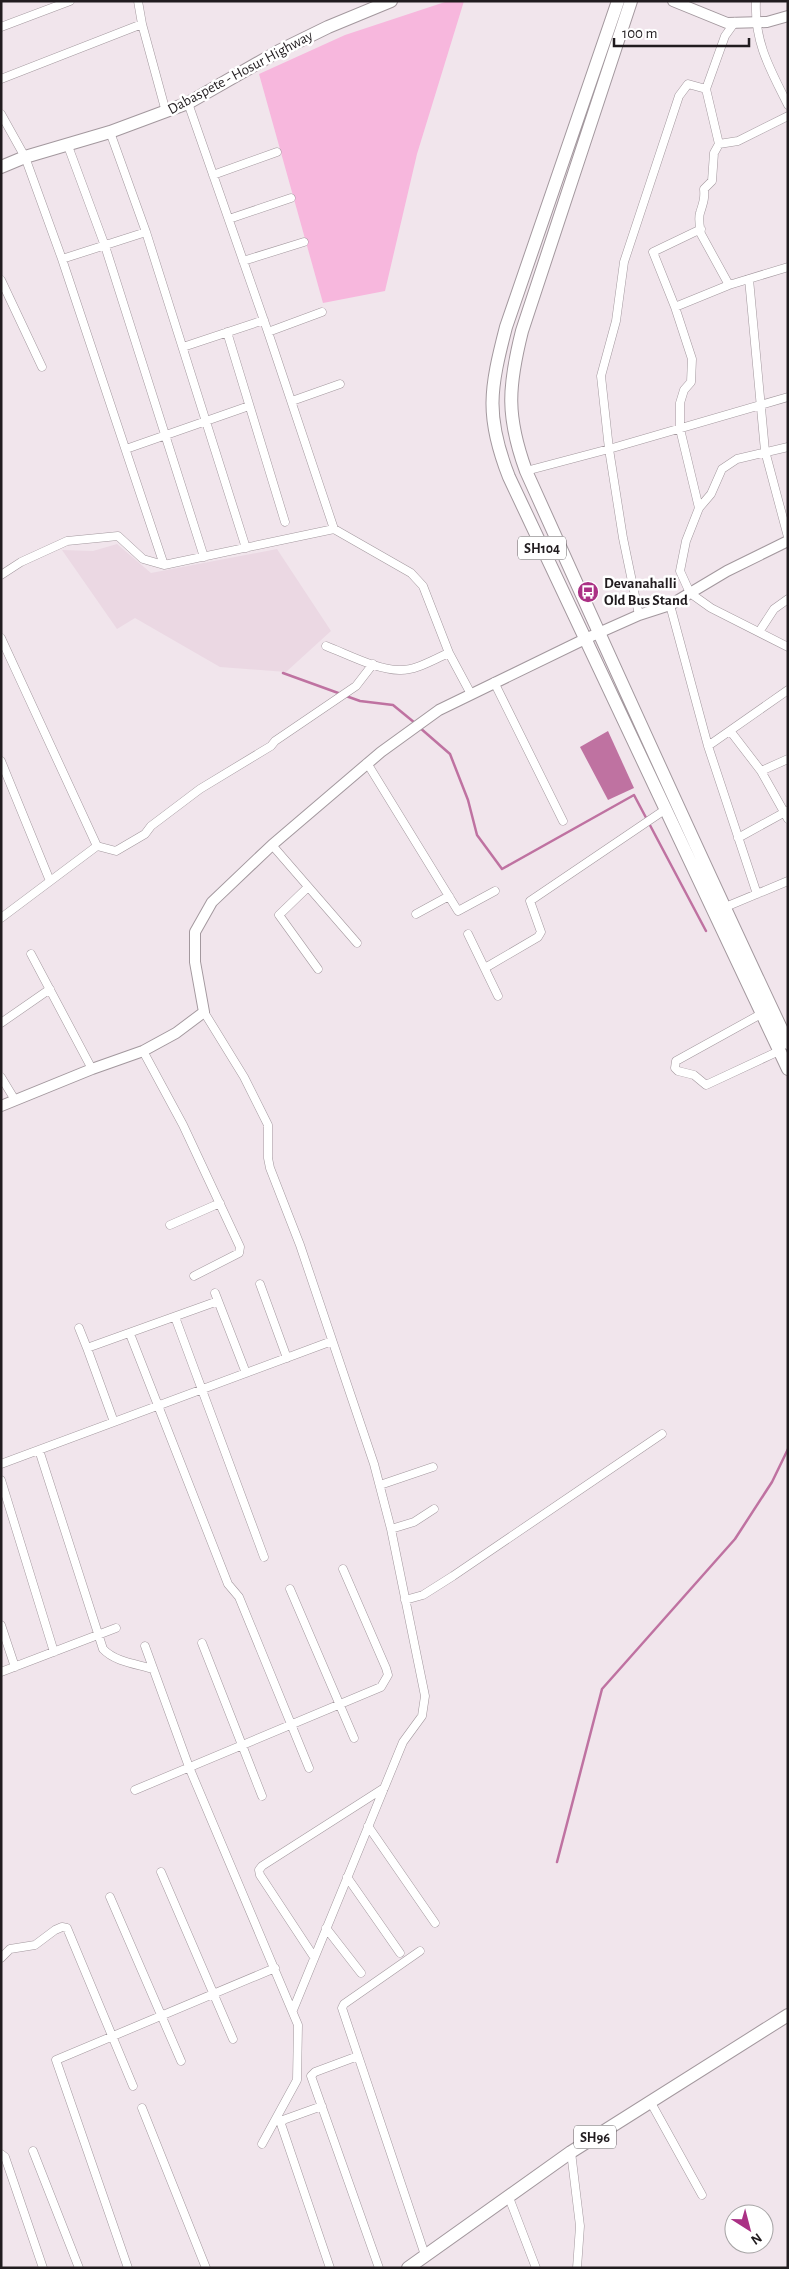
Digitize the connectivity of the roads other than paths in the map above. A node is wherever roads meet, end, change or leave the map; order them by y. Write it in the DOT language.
graph roads {
  1 [pos="70,1"];
  2 [pos="138,1"];
  3 [pos="391,1"];
  4 [pos="618,1"];
  5 [pos="632,1"];
  6 [pos="672,1"];
  7 [pos="756,1"];
  8 [pos="788,16"];
  9 [pos="735,22"];
  10 [pos="756,22"];
  11 [pos="142,24"];
  12 [pos="1,27"];
  13 [pos="1,79"];
  14 [pos="706,89"];
  15 [pos="188,103"];
  16 [pos="788,105"];
  17 [pos="166,112"];
  18 [pos="1,114"];
  19 [pos="788,116"];
  20 [pos="110,132"];
  21 [pos="719,144"];
  22 [pos="68,146"];
  23 [pos="277,152"];
  24 [pos="25,157"];
  25 [pos="1,167"];
  26 [pos="213,175"];
  27 [pos="291,198"];
  28 [pos="229,219"];
  29 [pos="700,230"];
  30 [pos="146,232"];
  31 [pos="304,242"];
  32 [pos="105,246"];
  33 [pos="62,259"];
  34 [pos="243,261"];
  35 [pos="788,268"];
  36 [pos="749,279"];
  37 [pos="1,280"];
  38 [pos="729,285"];
  39 [pos="675,307"];
  40 [pos="322,312"];
  41 [pos="264,320"];
  42 [pos="227,332"];
  43 [pos="268,332"];
  44 [pos="183,347"];
  45 [pos="42,367"];
  46 [pos="340,384"];
  47 [pos="788,397"];
  48 [pos="292,401"];
  49 [pos="760,405"];
  50 [pos="250,406"];
  51 [pos="207,421"];
  52 [pos="680,429"];
  53 [pos="166,435"];
  54 [pos="788,446"];
  55 [pos="126,449"];
  56 [pos="609,449"];
  57 [pos="765,451"];
  58 [pos="526,470"];
  59 [pos="699,508"];
  60 [pos="285,522"];
  61 [pos="334,529"];
  62 [pos="788,537"];
  63 [pos="788,541"];
  64 [pos="246,548"];
  65 [pos="204,557"];
  66 [pos="164,564"];
  67 [pos="2,572"];
  68 [pos="690,594"];
  69 [pos="788,599"];
  70 [pos="670,605"];
  71 [pos="639,615"];
  72 [pos="759,632"];
  73 [pos="599,634"];
  74 [pos="1,638"];
  75 [pos="586,639"];
  76 [pos="326,646"];
  77 [pos="788,646"];
  78 [pos="449,653"];
  79 [pos="374,664"];
  80 [pos="494,682"];
  81 [pos="788,690"];
  82 [pos="471,694"];
  83 [pos="731,732"];
  84 [pos="708,746"];
  85 [pos="788,759"];
  86 [pos="1,761"];
  87 [pos="367,764"];
  88 [pos="761,771"];
  89 [pos="666,809"];
  90 [pos="787,814"];
  91 [pos="563,821"];
  92 [pos="738,838"];
  93 [pos="272,845"];
  94 [pos="97,846"];
  95 [pos="50,881"];
  96 [pos="788,881"];
  97 [pos="308,887"];
  98 [pos="495,891"];
  99 [pos="757,894"];
  100 [pos="449,896"];
  101 [pos="726,907"];
  102 [pos="713,912"];
  103 [pos="416,914"];
  104 [pos="1,918"];
  105 [pos="468,934"];
  106 [pos="357,943"];
  107 [pos="31,954"];
  108 [pos="485,968"];
  109 [pos="318,969"];
  110 [pos="50,989"];
  111 [pos="498,996"];
  112 [pos="204,1012"];
  113 [pos="761,1014"];
  114 [pos="1,1023"];
  115 [pos="783,1047"];
  116 [pos="143,1051"];
  117 [pos="92,1069"];
  118 [pos="788,1069"];
  119 [pos="1,1077"];
  120 [pos="15,1100"];
  121 [pos="1,1106"];
  122 [pos="220,1203"];
  123 [pos="170,1225"];
  124 [pos="194,1276"];
  125 [pos="260,1284"];
  126 [pos="215,1292"];
  127 [pos="218,1301"];
  128 [pos="175,1317"];
  129 [pos="78,1328"];
  130 [pos="130,1334"];
  131 [pos="332,1341"];
  132 [pos="87,1348"];
  133 [pos="287,1358"];
  134 [pos="246,1373"];
  135 [pos="202,1390"];
  136 [pos="157,1406"];
  137 [pos="114,1422"];
  138 [pos="662,1434"];
  139 [pos="39,1450"];
  140 [pos="1,1464"];
  141 [pos="433,1467"];
  142 [pos="1,1480"];
  143 [pos="380,1485"];
  144 [pos="434,1509"];
  145 [pos="391,1529"];
  146 [pos="264,1557"];
  147 [pos="343,1569"];
  148 [pos="290,1589"];
  149 [pos="405,1600"];
  150 [pos="1,1625"];
  151 [pos="116,1628"];
  152 [pos="99,1635"];
  153 [pos="202,1643"];
  154 [pos="145,1646"];
  155 [pos="54,1652"];
  156 [pos="15,1667"];
  157 [pos="153,1668"];
  158 [pos="1,1672"];
  159 [pos="340,1704"];
  160 [pos="291,1724"];
  161 [pos="354,1738"];
  162 [pos="242,1745"];
  163 [pos="189,1767"];
  164 [pos="309,1768"];
  165 [pos="384,1788"];
  166 [pos="135,1790"];
  167 [pos="262,1796"];
  168 [pos="368,1826"];
  169 [pos="162,1872"];
  170 [pos="347,1877"];
  171 [pos="110,1897"];
  172 [pos="435,1923"];
  173 [pos="326,1928"];
  174 [pos="420,1951"];
  175 [pos="400,1953"];
  176 [pos="314,1957"];
  177 [pos="1,1958"];
  178 [pos="275,1968"];
  179 [pos="361,1973"];
  180 [pos="215,1994"];
  181 [pos="293,2010"];
  182 [pos="788,2015"];
  183 [pos="162,2017"];
  184 [pos="112,2037"];
  185 [pos="233,2039"];
  186 [pos="358,2056"];
  187 [pos="182,2061"];
  188 [pos="133,2086"];
  189 [pos="650,2101"];
  190 [pos="322,2106"];
  191 [pos="142,2108"];
  192 [pos="262,2144"];
  193 [pos="33,2150"];
  194 [pos="570,2152"];
  195 [pos="1,2154"];
  196 [pos="508,2195"];
  197 [pos="702,2195"];
  198 [pos="425,2255"];
  199 [pos="43,2268"];
  200 [pos="79,2268"];
  201 [pos="128,2268"];
  202 [pos="206,2268"];
  203 [pos="330,2268"];
  204 [pos="379,2268"];
  205 [pos="408,2268"];
  206 [pos="536,2268"];
  207 [pos="577,2268"];
  1 -- 12 [label="street"];
  2 -- 11 [label="street"];
  3 -- 15 [label="main road, Dabaspete - Hosur Highway"];
  4 -- 75 [label="main road, SH104"];
  5 -- 58 [label="main road, SH104"];
  6 -- 9 [label="street"];
  7 -- 10 [label="street"];
  8 -- 10 [label="street"];
  9 -- 10 [label="street"];
  9 -- 14 [label="street"];
  10 -- 16 [label="street"];
  11 -- 13 [label="street"];
  11 -- 17 [label="street"];
  14 -- 21 [label="street"];
  14 -- 56 [label="street"];
  15 -- 17 [label="main road, Dabaspete - Hosur Highway"];
  15 -- 26 [label="street"];
  17 -- 20 [label="main road, Dabaspete - Hosur Highway"];
  18 -- 24 [label="street"];
  19 -- 21 [label="street"];
  20 -- 22 [label="main road, Dabaspete - Hosur Highway"];
  20 -- 30 [label="street"];
  21 -- 29 [label="street"];
  22 -- 24 [label="main road, Dabaspete - Hosur Highway"];
  22 -- 32 [label="street"];
  23 -- 26 [label="street"];
  24 -- 25 [label="main road, Dabaspete - Hosur Highway"];
  24 -- 33 [label="street"];
  26 -- 28 [label="street"];
  27 -- 28 [label="street"];
  28 -- 34 [label="street"];
  29 -- 38 [label="street"];
  29 -- 39 [label="street"];
  30 -- 32 [label="street"];
  30 -- 44 [label="street"];
  31 -- 34 [label="street"];
  32 -- 33 [label="street"];
  32 -- 53 [label="street"];
  33 -- 55 [label="street"];
  34 -- 41 [label="street"];
  35 -- 36 [label="street"];
  36 -- 38 [label="street"];
  36 -- 49 [label="street"];
  37 -- 45 [label="street"];
  38 -- 39 [label="street"];
  39 -- 52 [label="street"];
  40 -- 43 [label="street"];
  41 -- 42 [label="street"];
  41 -- 43 [label="street"];
  42 -- 44 [label="street"];
  42 -- 50 [label="street"];
  43 -- 48 [label="street"];
  44 -- 51 [label="street"];
  46 -- 48 [label="street"];
  47 -- 49 [label="street"];
  48 -- 61 [label="street"];
  49 -- 52 [label="street"];
  49 -- 57 [label="street"];
  50 -- 51 [label="street"];
  50 -- 60 [label="street"];
  51 -- 53 [label="street"];
  51 -- 64 [label="street"];
  52 -- 56 [label="street"];
  52 -- 59 [label="street"];
  53 -- 55 [label="street"];
  53 -- 65 [label="street"];
  54 -- 57 [label="street"];
  55 -- 66 [label="street"];
  56 -- 58 [label="street"];
  56 -- 71 [label="street"];
  57 -- 59 [label="street"];
  57 -- 62 [label="street"];
  58 -- 73 [label="main road, SH104"];
  59 -- 68 [label="street"];
  61 -- 64 [label="street"];
  61 -- 78 [label="street"];
  63 -- 68 [label="street"];
  64 -- 65 [label="street"];
  65 -- 66 [label="street"];
  66 -- 67 [label="street"];
  68 -- 70 [label="street"];
  68 -- 72 [label="street"];
  69 -- 72 [label="street"];
  70 -- 71 [label="street"];
  70 -- 84 [label="street"];
  71 -- 73 [label="street"];
  72 -- 77 [label="street"];
  73 -- 75 [label="street"];
  73 -- 101 [label="main road, SH104"];
  74 -- 94 [label="street"];
  75 -- 80 [label="street"];
  75 -- 89 [label="main road, SH104"];
  76 -- 79 [label="street"];
  78 -- 79 [label="street"];
  78 -- 82 [label="street"];
  79 -- 94 [label="street"];
  80 -- 82 [label="street"];
  80 -- 91 [label="street"];
  81 -- 83 [label="street"];
  82 -- 87 [label="street"];
  83 -- 84 [label="street"];
  83 -- 88 [label="street"];
  84 -- 92 [label="street"];
  85 -- 88 [label="street"];
  86 -- 95 [label="street"];
  87 -- 93 [label="street"];
  87 -- 100 [label="street"];
  88 -- 90 [label="street"];
  89 -- 102 [label="main road, SH104"];
  89 -- 108 [label="street"];
  90 -- 92 [label="street"];
  92 -- 99 [label="street"];
  93 -- 97 [label="street"];
  93 -- 112 [label="street"];
  94 -- 95 [label="street"];
  95 -- 104 [label="street"];
  96 -- 99 [label="street"];
  97 -- 106 [label="street"];
  97 -- 109 [label="street"];
  98 -- 100 [label="street"];
  99 -- 101 [label="street"];
  100 -- 103 [label="street"];
  101 -- 102 [label="street"];
  101 -- 115 [label="main road, SH104"];
  102 -- 113 [label="main road, SH104"];
  105 -- 108 [label="street"];
  107 -- 110 [label="street"];
  108 -- 111 [label="street"];
  110 -- 114 [label="street"];
  110 -- 117 [label="street"];
  112 -- 116 [label="street"];
  112 -- 131 [label="street"];
  113 -- 115 [label="main road, SH104"];
  113 -- 115 [label="street"];
  115 -- 118 [label="main road, SH104"];
  116 -- 117 [label="street"];
  116 -- 122 [label="street"];
  117 -- 120 [label="street"];
  119 -- 120 [label="street"];
  120 -- 121 [label="street"];
  122 -- 123 [label="street"];
  122 -- 124 [label="street"];
  125 -- 133 [label="street"];
  126 -- 127 [label="street"];
  127 -- 128 [label="street"];
  127 -- 134 [label="street"];
  128 -- 130 [label="street"];
  128 -- 135 [label="street"];
  129 -- 132 [label="street"];
  130 -- 132 [label="street"];
  130 -- 136 [label="street"];
  131 -- 133 [label="street"];
  131 -- 143 [label="street"];
  132 -- 137 [label="street"];
  133 -- 134 [label="street"];
  134 -- 135 [label="street"];
  135 -- 136 [label="street"];
  135 -- 146 [label="street"];
  136 -- 137 [label="street"];
  136 -- 160 [label="street"];
  137 -- 139 [label="street"];
  138 -- 149 [label="street"];
  139 -- 140 [label="street"];
  139 -- 152 [label="street"];
  141 -- 143 [label="street"];
  142 -- 155 [label="street"];
  143 -- 145 [label="street"];
  144 -- 145 [label="street"];
  145 -- 149 [label="street"];
  147 -- 159 [label="street"];
  148 -- 159 [label="street"];
  149 -- 165 [label="street"];
  150 -- 156 [label="street"];
  151 -- 152 [label="street"];
  152 -- 155 [label="street"];
  152 -- 157 [label="street"];
  153 -- 162 [label="street"];
  154 -- 157 [label="street"];
  155 -- 156 [label="street"];
  156 -- 158 [label="street"];
  157 -- 163 [label="street"];
  159 -- 160 [label="street"];
  159 -- 161 [label="street"];
  160 -- 162 [label="street"];
  160 -- 164 [label="street"];
  162 -- 163 [label="street"];
  162 -- 167 [label="street"];
  163 -- 166 [label="street"];
  163 -- 178 [label="street"];
  165 -- 168 [label="street"];
  165 -- 176 [label="street"];
  168 -- 170 [label="street"];
  168 -- 172 [label="street"];
  169 -- 180 [label="street"];
  170 -- 173 [label="street"];
  170 -- 175 [label="street"];
  171 -- 183 [label="street"];
  173 -- 176 [label="street"];
  173 -- 179 [label="street"];
  174 -- 186 [label="street"];
  176 -- 181 [label="street"];
  177 -- 184 [label="street"];
  178 -- 180 [label="street"];
  178 -- 181 [label="street"];
  180 -- 183 [label="street"];
  180 -- 185 [label="street"];
  181 -- 192 [label="street"];
  182 -- 189 [label="main road, SH96"];
  183 -- 184 [label="street"];
  183 -- 187 [label="street"];
  184 -- 188 [label="street"];
  184 -- 201 [label="street"];
  186 -- 190 [label="street"];
  186 -- 198 [label="street"];
  189 -- 194 [label="main road, SH96"];
  189 -- 197 [label="street"];
  190 -- 203 [label="street"];
  190 -- 204 [label="street"];
  191 -- 202 [label="street"];
  193 -- 200 [label="street"];
  194 -- 196 [label="main road, SH96"];
  194 -- 207 [label="street"];
  195 -- 199 [label="street"];
  196 -- 198 [label="main road, SH96"];
  196 -- 206 [label="street"];
  198 -- 205 [label="main road, SH96"];
}
